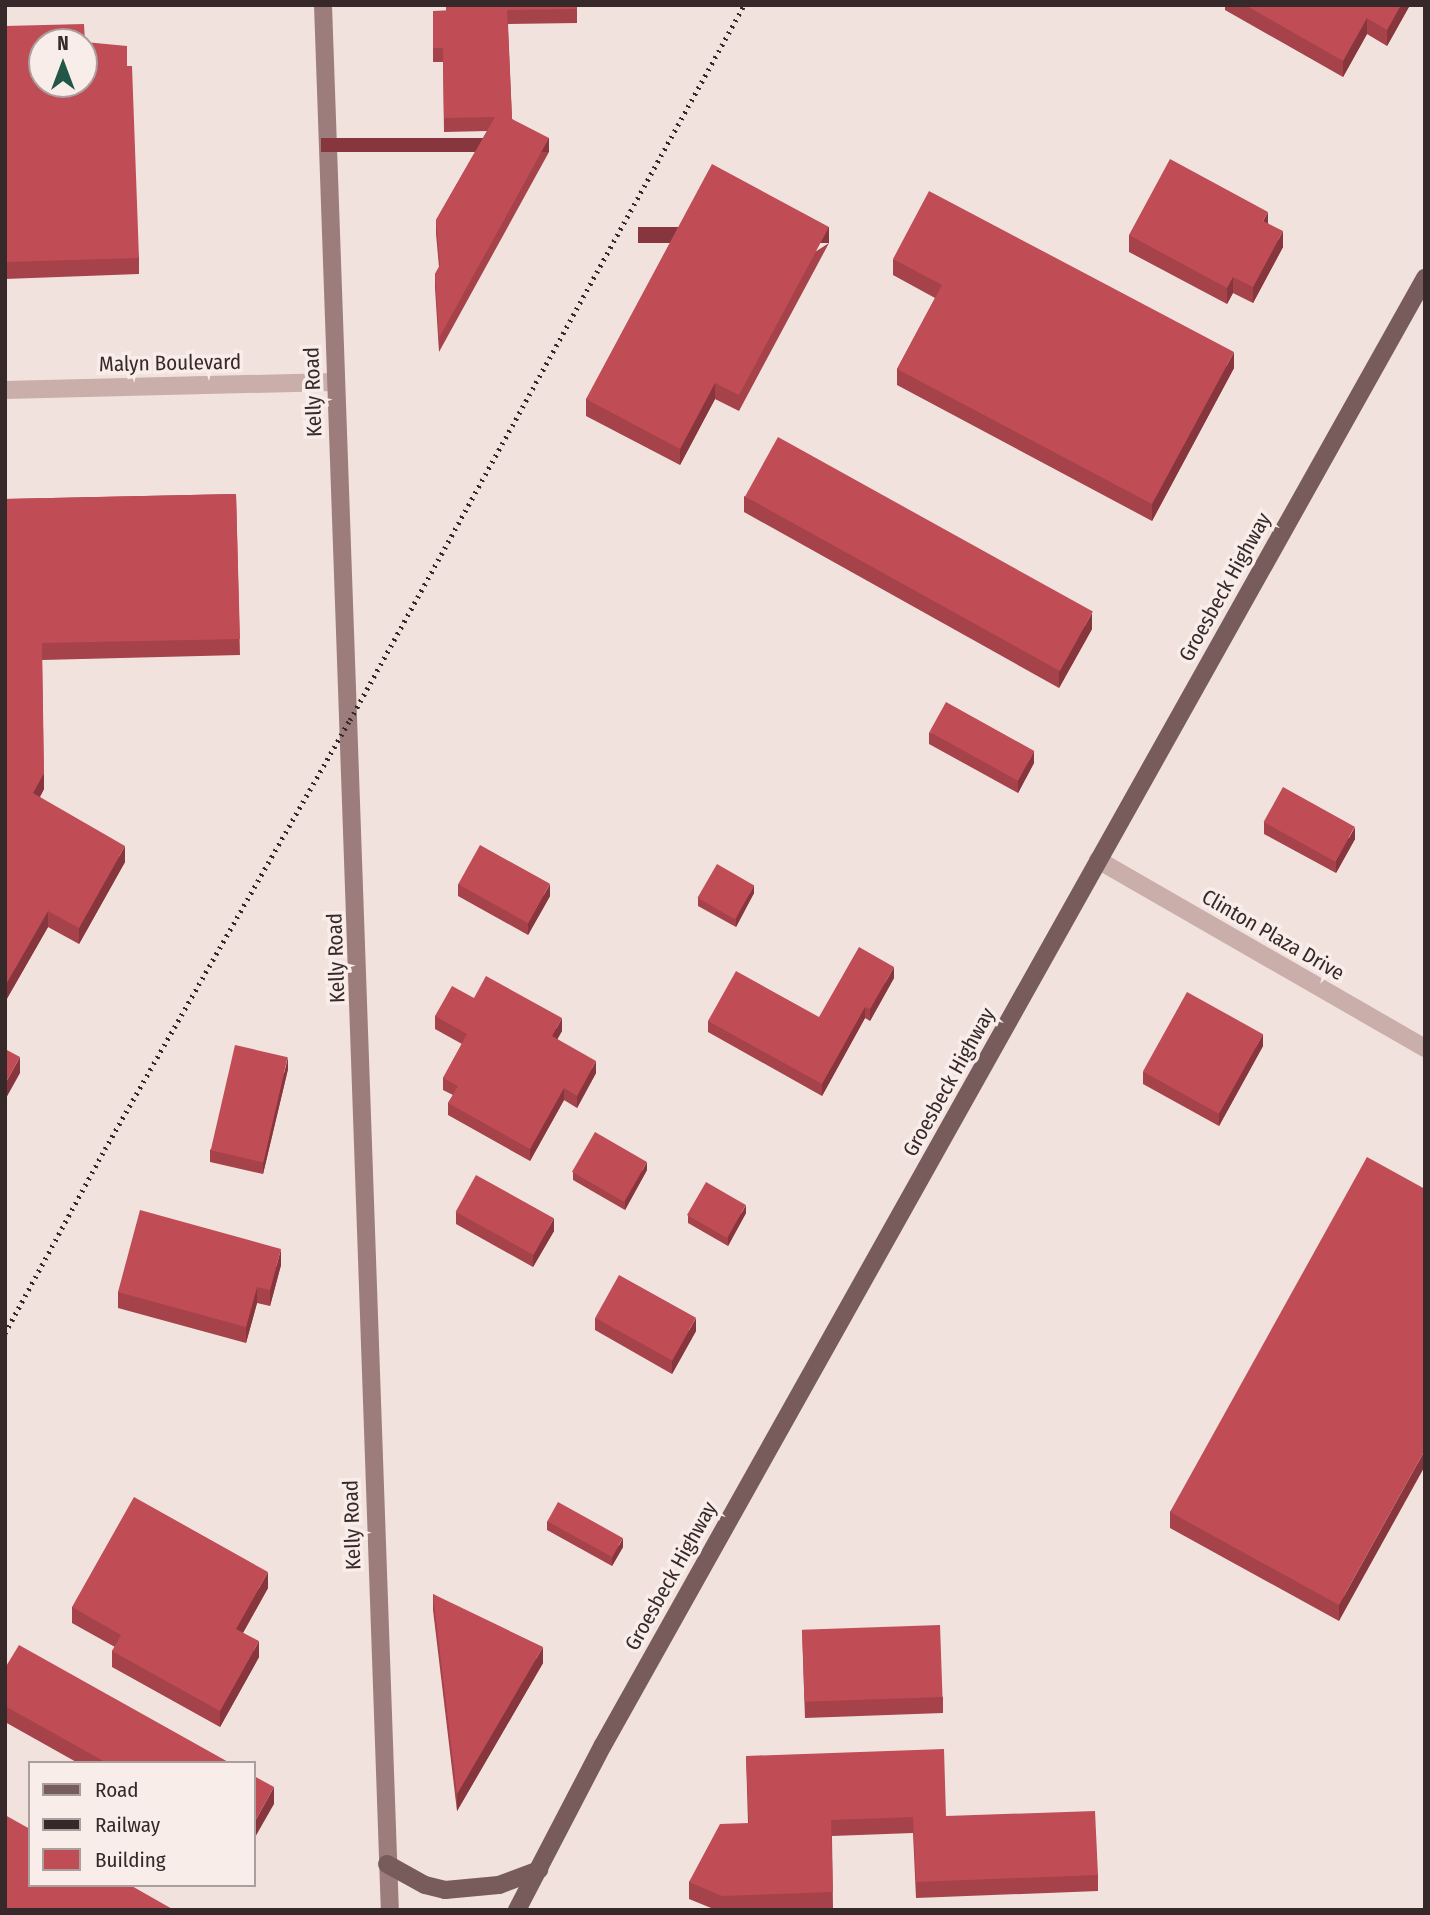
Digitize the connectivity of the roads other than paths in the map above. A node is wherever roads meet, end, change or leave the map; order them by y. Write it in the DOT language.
graph roads {
  1 [pos="323,5"];
  2 [pos="1425,278"];
  3 [pos="335,382"];
  4 [pos="5,390"];
  5 [pos="1098,860"];
  6 [pos="1425,1048"];
  7 [pos="387,1864"];
  8 [pos="539,1870"];
  9 [pos="390,1910"];
  10 [pos="517,1910"];
  1 -- 3 [label="street, Kelly Road"];
  2 -- 5 [label="main road, Groesbeck Highway"];
  3 -- 4 [label="street, Malyn Boulevard"];
  3 -- 7 [label="street, Kelly Road"];
  5 -- 6 [label="street, Clinton Plaza Drive"];
  5 -- 8 [label="main road, Groesbeck Highway"];
  7 -- 8 [label="main road"];
  7 -- 9 [label="street, Kelly Road"];
  8 -- 10 [label="main road, Groesbeck Highway"];
}
